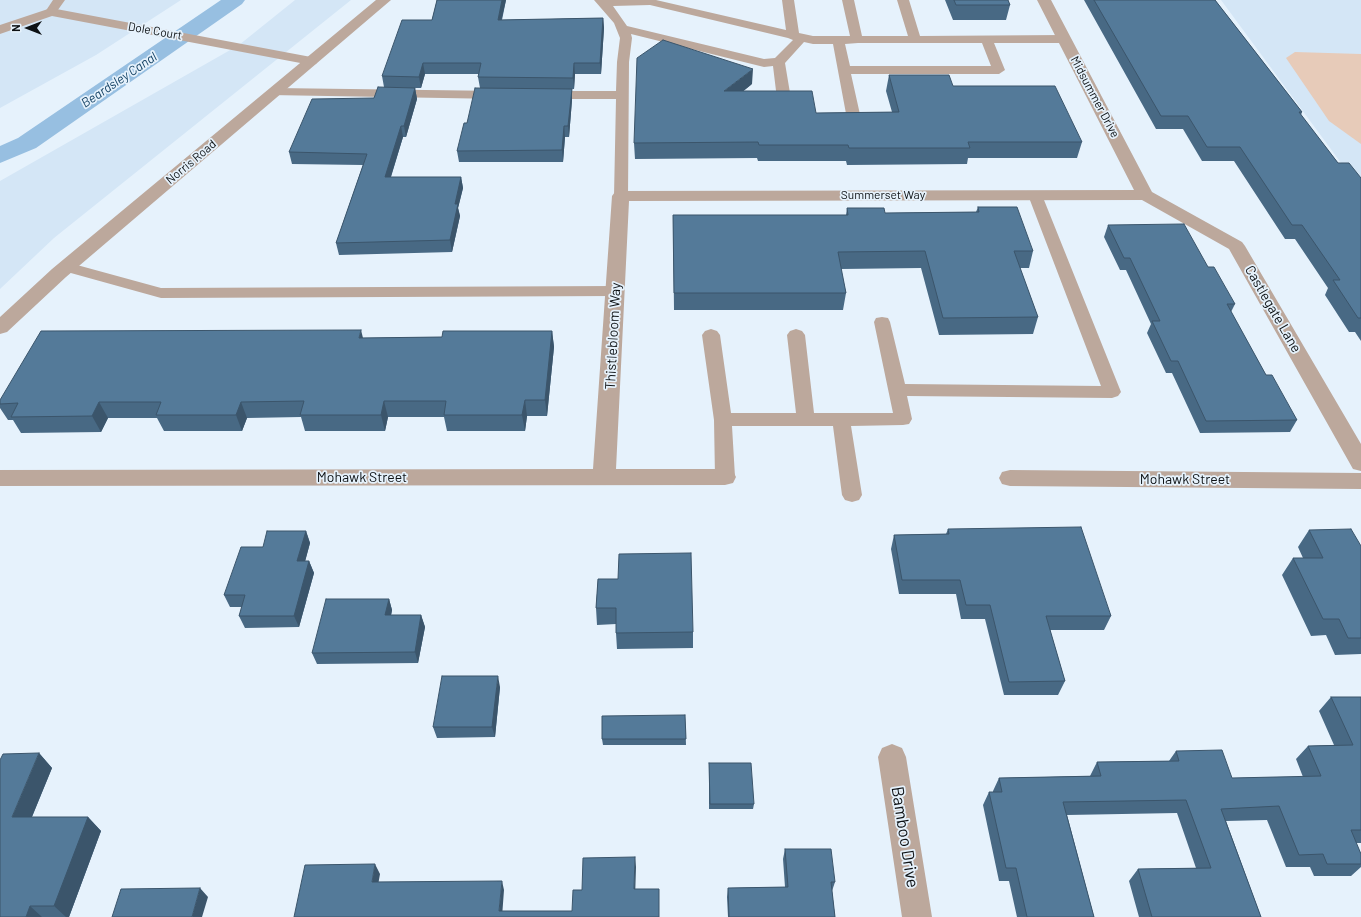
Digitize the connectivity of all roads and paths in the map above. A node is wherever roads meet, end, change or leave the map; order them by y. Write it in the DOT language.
graph roads {
  1 [pos="59,0"];
  2 [pos="384,0"];
  3 [pos="788,0"];
  4 [pos="848,0"];
  5 [pos="903,0"];
  6 [pos="1044,0"];
  7 [pos="602,1"];
  8 [pos="634,1"];
  9 [pos="51,12"];
  10 [pos="623,29"];
  11 [pos="0,30"];
  12 [pos="797,37"];
  13 [pos="1064,39"];
  14 [pos="838,40"];
  15 [pos="857,40"];
  16 [pos="915,40"];
  17 [pos="987,40"];
  18 [pos="311,62"];
  19 [pos="779,62"];
  20 [pos="844,70"];
  21 [pos="275,92"];
  22 [pos="515,95"];
  23 [pos="538,95"];
  24 [pos="622,96"];
  25 [pos="784,99"];
  26 [pos="854,119"];
  27 [pos="1035,195"];
  28 [pos="1145,195"];
  29 [pos="621,196"];
  30 [pos="66,267"];
  31 [pos="615,291"];
  32 [pos="882,322"];
  33 [pos="0,328"];
  34 [pos="711,335"];
  35 [pos="796,335"];
  36 [pos="897,390"];
  37 [pos="806,419"];
  38 [pos="841,419"];
  39 [pos="723,420"];
  40 [pos="1361,463"];
  41 [pos="604,477"];
  42 [pos="725,477"];
  43 [pos="0,478"];
  44 [pos="1010,478"];
  45 [pos="1361,481"];
  46 [pos="852,495"];
  47 [pos="892,757"];
  48 [pos="917,917"];
  1 -- 9 [label="lane"];
  2 -- 18 [label="street, Norris Road"];
  3 -- 12 [label="lane"];
  4 -- 15 [label="lane"];
  5 -- 16 [label="lane"];
  6 -- 13 [label="street, Midsummer Drive"];
  7 -- 8 [label="lane"];
  7 -- 10 [label="lane"];
  8 -- 12 [label="lane"];
  9 -- 11 [label="street, Dole Court"];
  9 -- 18 [label="street, Dole Court"];
  10 -- 19 [label="lane"];
  10 -- 24 [label="lane"];
  12 -- 14 [label="lane"];
  12 -- 19 [label="lane"];
  13 -- 17 [label="lane"];
  13 -- 28 [label="street, Midsummer Drive"];
  14 -- 15 [label="lane"];
  14 -- 20 [label="lane"];
  15 -- 16 [label="lane"];
  16 -- 17 [label="lane"];
  17 -- 20 [label="lane"];
  18 -- 21 [label="street, Norris Road"];
  19 -- 25 [label="lane"];
  20 -- 26 [label="lane"];
  21 -- 22 [label="lane"];
  21 -- 30 [label="street, Norris Road"];
  23 -- 24 [label="lane"];
  24 -- 29 [label="lane"];
  27 -- 28 [label="street, Summerset Way"];
  27 -- 29 [label="street, Summerset Way"];
  27 -- 36 [label="lane"];
  28 -- 40 [label="street, Castlegate Lane"];
  29 -- 31 [label="street, Thistlebloom Way"];
  30 -- 31 [label="lane"];
  30 -- 33 [label="street, Norris Road"];
  31 -- 41 [label="street, Thistlebloom Way"];
  32 -- 36 [label="lane"];
  34 -- 39 [label="lane"];
  35 -- 37 [label="lane"];
  36 -- 38 [label="lane"];
  37 -- 38 [label="lane"];
  37 -- 39 [label="lane"];
  38 -- 46 [label="lane"];
  39 -- 42 [label="lane"];
  41 -- 42 [label="street, Mohawk Street"];
  41 -- 43 [label="street, Mohawk Street"];
  44 -- 45 [label="street, Mohawk Street"];
  47 -- 48 [label="street, Bamboo Drive"];
}
